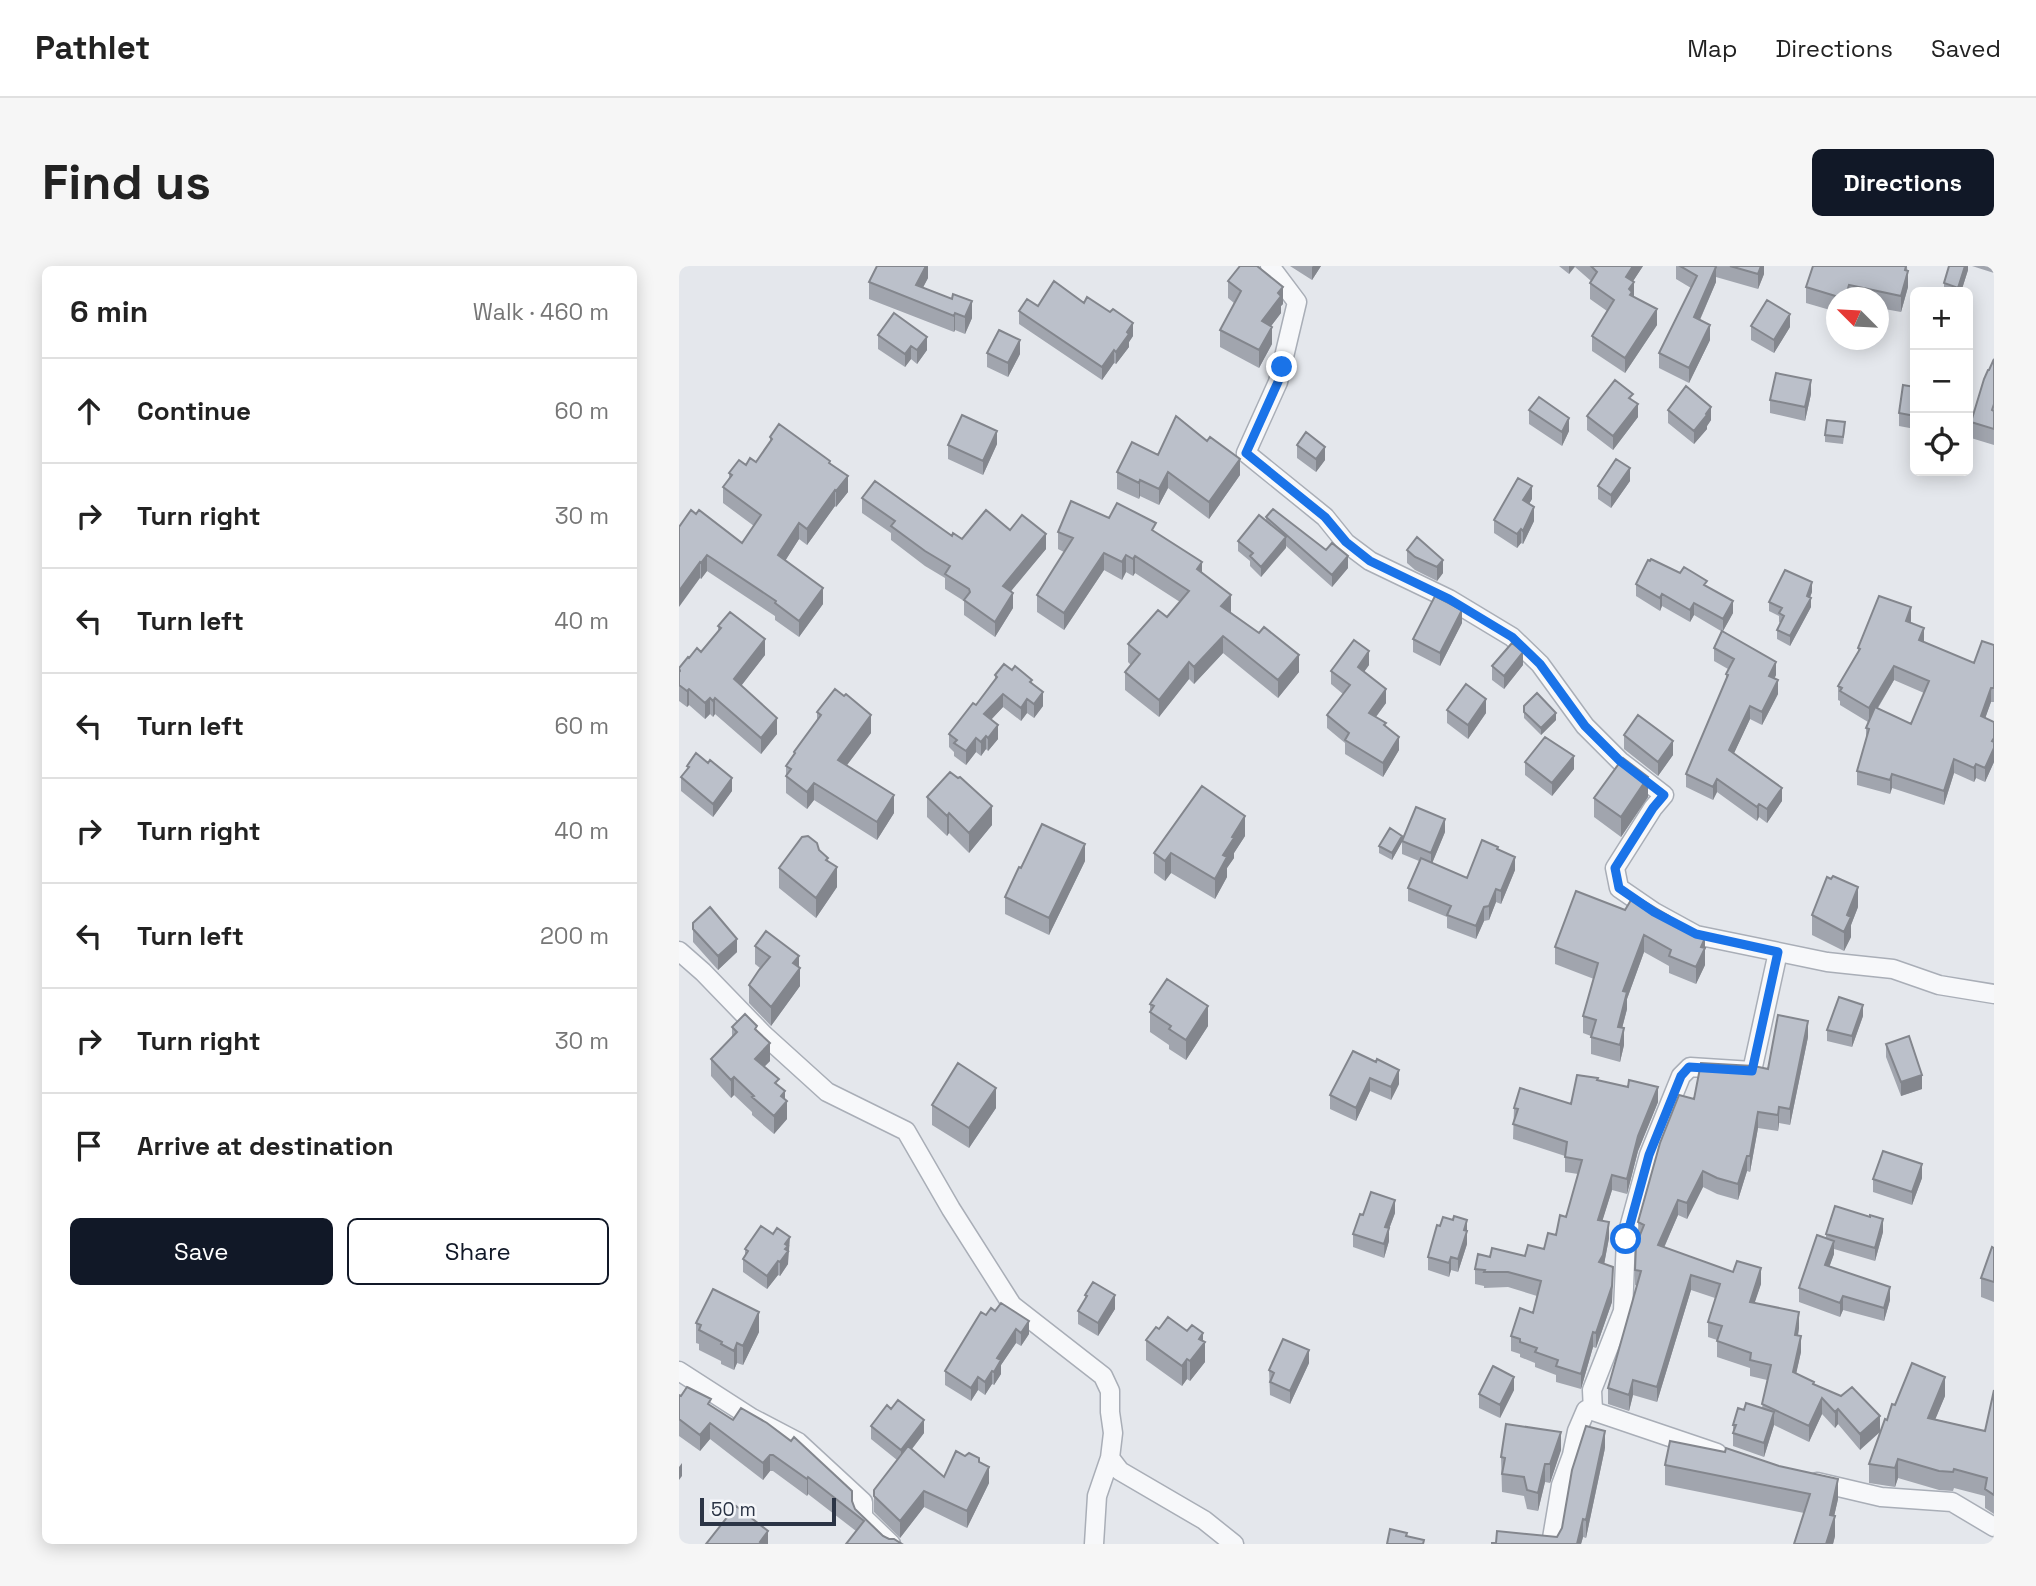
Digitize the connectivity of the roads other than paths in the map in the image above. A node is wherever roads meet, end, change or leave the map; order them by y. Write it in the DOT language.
graph roads {
  1 [pos="1270,266"];
  2 [pos="679,951"];
  3 [pos="1778,952"];
  4 [pos="1994,993"];
  5 [pos="679,1371"];
  6 [pos="1593,1406"];
  7 [pos="1110,1458"];
  8 [pos="1735,1459"];
  9 [pos="1795,1477"];
  10 [pos="1994,1527"];
  11 [pos="891,1544"];
  12 [pos="1094,1544"];
  13 [pos="1234,1544"];
  14 [pos="1551,1544"];
  1 -- 3 [label="street"];
  2 -- 7 [label="street"];
  3 -- 4 [label="street"];
  3 -- 6 [label="street"];
  5 -- 11 [label="street"];
  6 -- 8 [label="street"];
  6 -- 14 [label="street"];
  7 -- 12 [label="street"];
  7 -- 13 [label="street"];
  9 -- 10 [label="street"];
}
